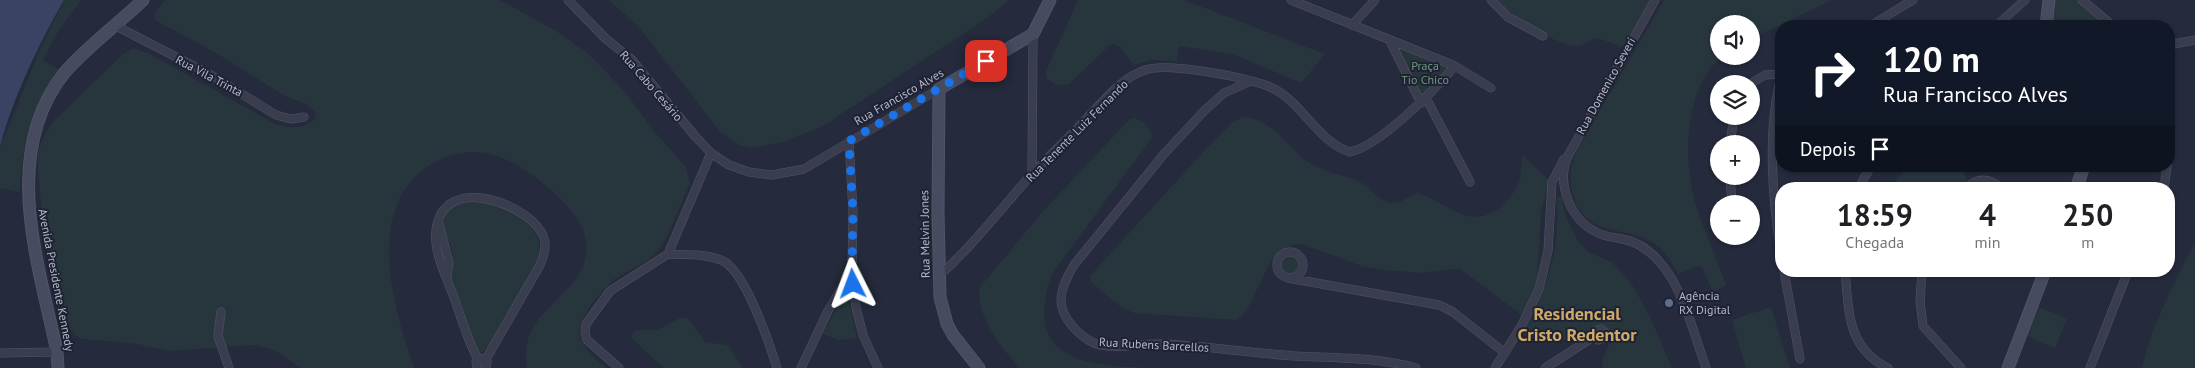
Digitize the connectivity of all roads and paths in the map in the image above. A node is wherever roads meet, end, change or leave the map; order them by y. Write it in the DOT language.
graph roads {
  1 [pos="143,0"];
  2 [pos="568,0"];
  3 [pos="1050,0"];
  4 [pos="1291,0"];
  5 [pos="1375,0"];
  6 [pos="1490,0"];
  7 [pos="1655,0"];
  8 [pos="1913,0"];
  9 [pos="2025,0"];
  10 [pos="2049,0"];
  11 [pos="2082,0"];
  12 [pos="1880,20"];
  13 [pos="2003,20"];
  14 [pos="2047,20"];
  15 [pos="2107,20"];
  16 [pos="1352,25"];
  17 [pos="116,26"];
  18 [pos="1033,34"];
  19 [pos="1543,36"];
  20 [pos="2195,40"];
  21 [pos="1390,41"];
  22 [pos="2175,44"];
  23 [pos="1455,66"];
  24 [pos="1775,75"];
  25 [pos="1760,78"];
  26 [pos="1251,81"];
  27 [pos="1491,88"];
  28 [pos="940,89"];
  29 [pos="1424,100"];
  30 [pos="1775,115"];
  31 [pos="304,117"];
  32 [pos="849,141"];
  33 [pos="1775,141"];
  34 [pos="1573,146"];
  35 [pos="711,153"];
  36 [pos="1032,175"];
  37 [pos="1470,182"];
  38 [pos="1973,182"];
  39 [pos="1994,182"];
  40 [pos="1564,186"];
  41 [pos="1551,190"];
  42 [pos="668,254"];
  43 [pos="852,270"];
  44 [pos="939,276"];
  45 [pos="1785,277"];
  46 [pos="1846,277"];
  47 [pos="1922,277"];
  48 [pos="2043,277"];
  49 [pos="2126,277"];
  50 [pos="1288,278"];
  51 [pos="221,312"];
  52 [pos="1595,336"];
  53 [pos="57,352"];
  54 [pos="0,353"];
  55 [pos="1505,353"];
  56 [pos="482,359"];
  57 [pos="1800,359"];
  58 [pos="776,365"];
  59 [pos="801,366"];
  60 [pos="58,368"];
  61 [pos="229,368"];
  62 [pos="476,368"];
  63 [pos="486,368"];
  64 [pos="619,368"];
  65 [pos="783,368"];
  66 [pos="878,368"];
  67 [pos="979,368"];
  68 [pos="1416,368"];
  69 [pos="1496,368"];
  70 [pos="1545,368"];
  71 [pos="1706,368"];
  72 [pos="1888,368"];
  73 [pos="1961,368"];
  74 [pos="2008,368"];
  75 [pos="2090,368"];
  1 -- 17 [label="street, Avenida Presidente Kennedy"];
  2 -- 35 [label="street, Rua Cabo Cesário"];
  3 -- 18 [label="street"];
  4 -- 16 [label="street"];
  5 -- 16 [label="street"];
  6 -- 19 [label="street"];
  7 -- 34 [label="street, Rua Domenico Severi"];
  8 -- 12 [label="street"];
  9 -- 13 [label="street"];
  10 -- 14 [label="street"];
  11 -- 15 [label="street"];
  16 -- 21 [label="street"];
  17 -- 31 [label="street, Rua Vila Trinta"];
  17 -- 53 [label="street, Avenida Presidente Kennedy"];
  18 -- 28 [label="street, Rua Francisco Alves"];
  18 -- 36 [label="street"];
  20 -- 22 [label="street"];
  21 -- 23 [label="street"];
  21 -- 29 [label="street"];
  23 -- 27 [label="street"];
  23 -- 29 [label="street"];
  24 -- 25 [label="street"];
  26 -- 29 [label="street, Rua Tenente Luiz Fernando"];
  26 -- 36 [label="street, Rua Tenente Luiz Fernando"];
  26 -- 68 [label="street, Rua Rubens Barcellos"];
  28 -- 32 [label="street, Rua Francisco Alves"];
  28 -- 44 [label="street, Rua Melvin Jones"];
  29 -- 37 [label="street"];
  30 -- 33 [label="street"];
  32 -- 35 [label="street, Rua Cabo Cesário"];
  32 -- 43 [label="street"];
  34 -- 40 [label="street, Rua Domenico Severi"];
  34 -- 41 [label="street"];
  35 -- 42 [label="street"];
  36 -- 44 [label="street, Rua Tenente Luiz Fernando"];
  38 -- 39 [label="street"];
  40 -- 41 [label="street"];
  40 -- 71 [label="street"];
  41 -- 55 [label="street"];
  42 -- 58 [label="street"];
  42 -- 64 [label="street"];
  43 -- 59 [label="street"];
  43 -- 66 [label="street"];
  44 -- 67 [label="street, Rua Melvin Jones"];
  45 -- 57 [label="street"];
  46 -- 72 [label="street"];
  47 -- 73 [label="street"];
  48 -- 74 [label="street"];
  49 -- 75 [label="street"];
  50 -- 55 [label="street"];
  51 -- 61 [label="street"];
  52 -- 70 [label="street"];
  53 -- 54 [label="street"];
  53 -- 60 [label="street, Avenida Presidente Kennedy"];
  55 -- 69 [label="street"];
  56 -- 56 [label="street"];
  56 -- 62 [label="street"];
  56 -- 63 [label="street"];
  58 -- 65 [label="street"];
}
